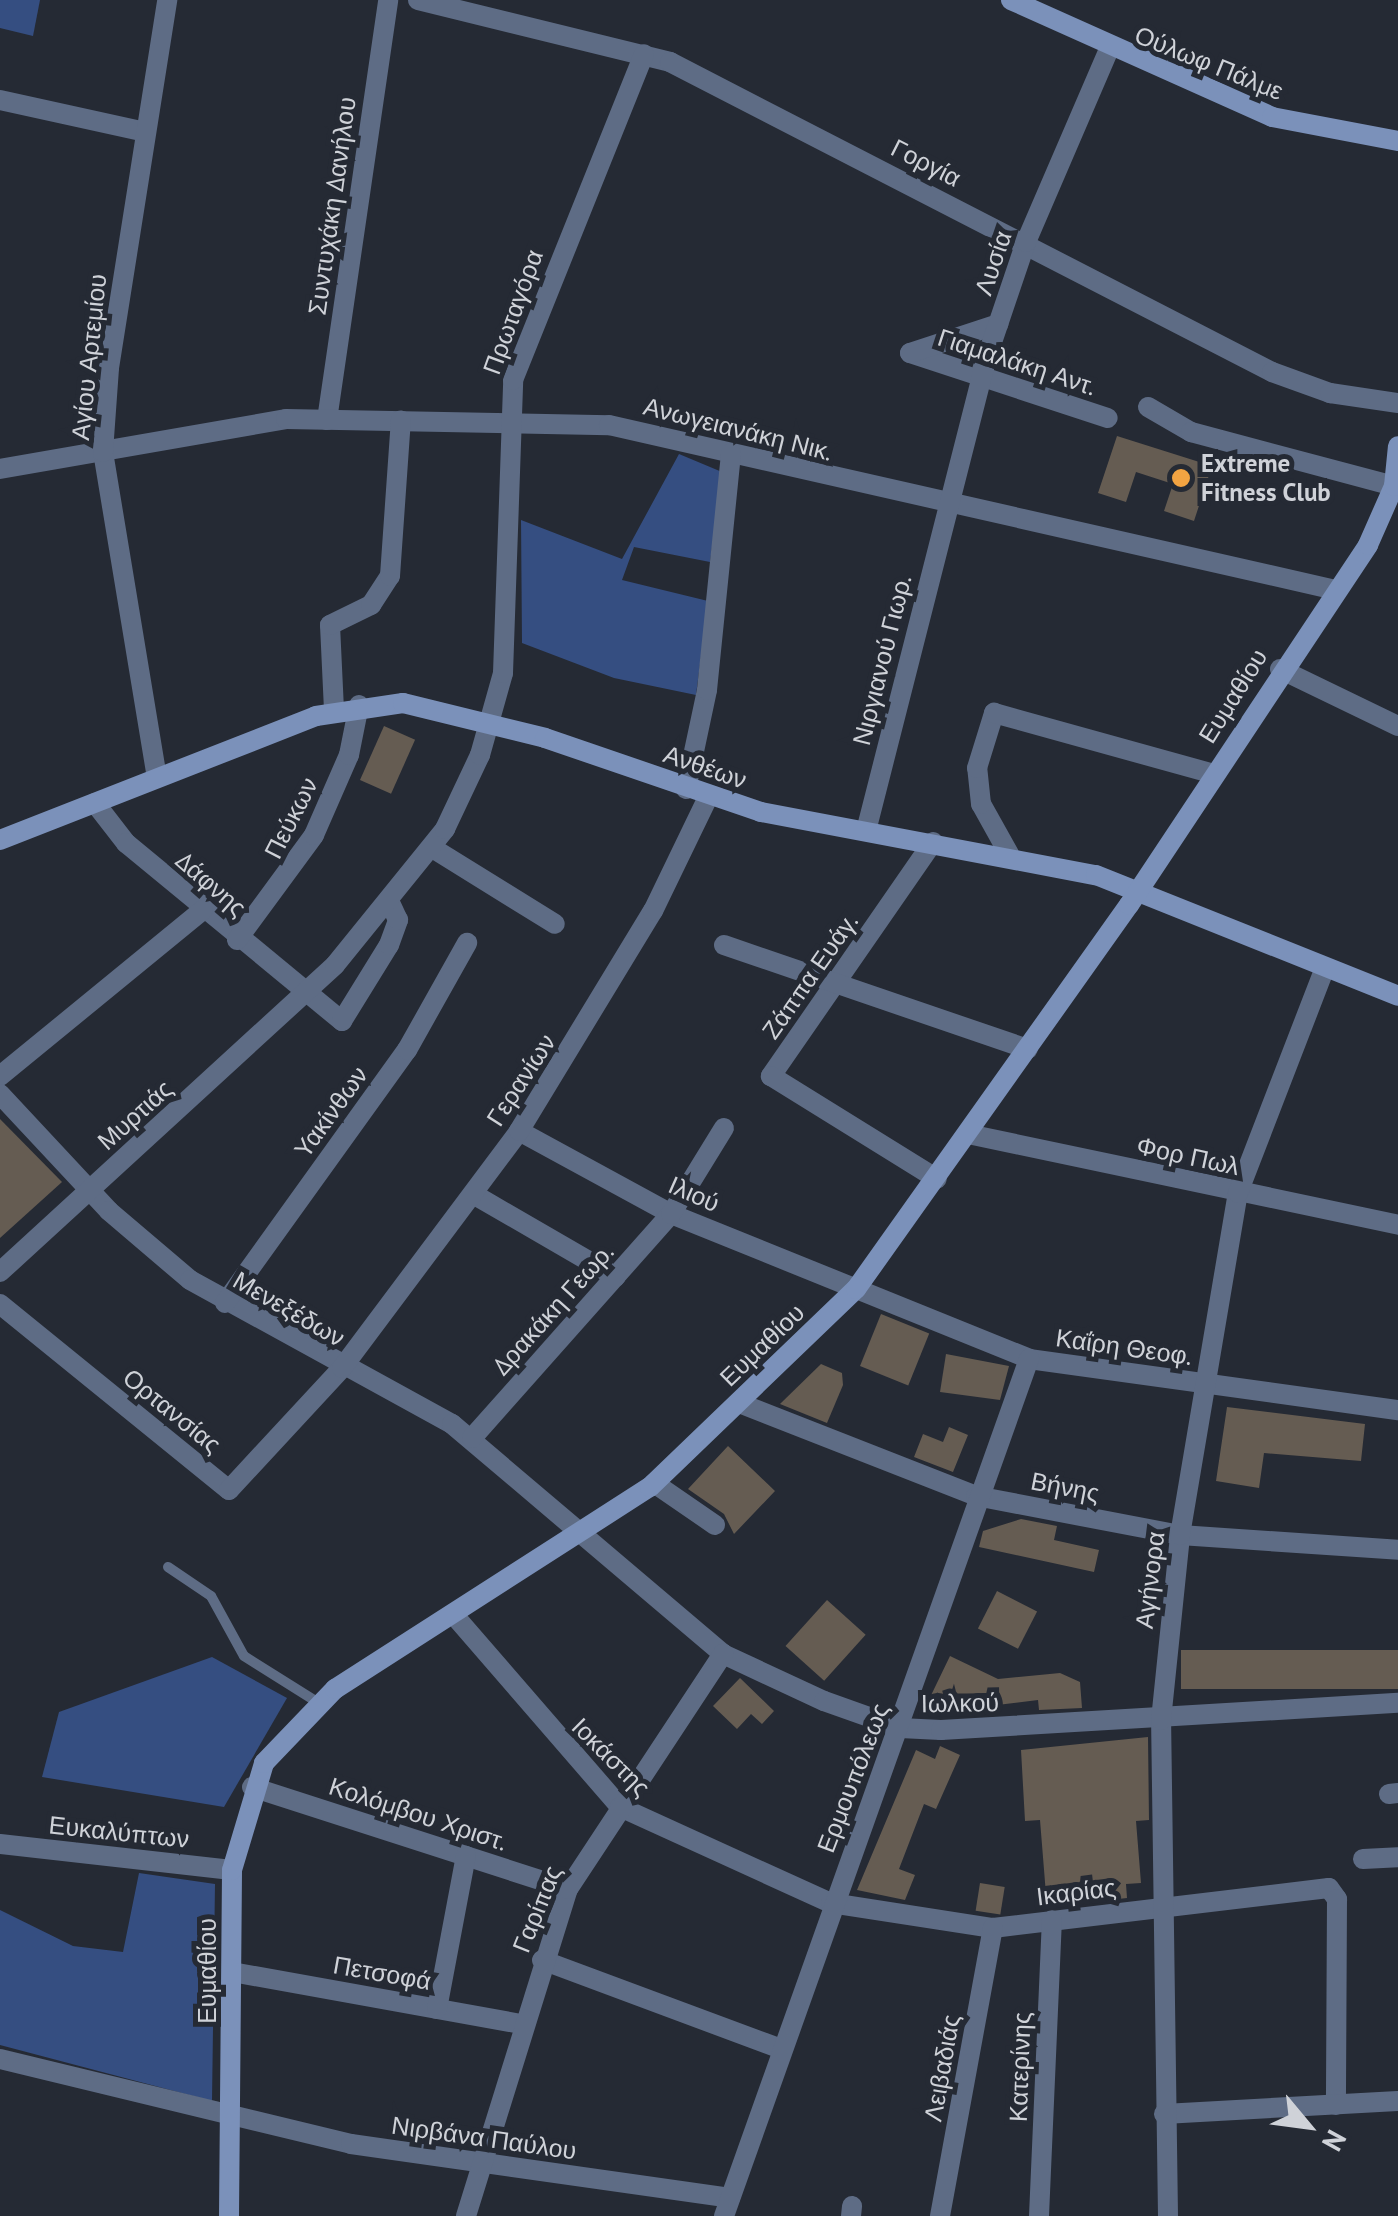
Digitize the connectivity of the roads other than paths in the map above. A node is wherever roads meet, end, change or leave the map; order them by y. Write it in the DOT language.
graph roads {
  1 [pos="168,0"];
  2 [pos="388,0"];
  3 [pos="418,0"];
  4 [pos="1011,0"];
  5 [pos="1036,6"];
  6 [pos="1109,49"];
  7 [pos="644,54"];
  8 [pos="0,100"];
  9 [pos="146,132"];
  10 [pos="1398,140"];
  11 [pos="1026,242"];
  12 [pos="998,324"];
  13 [pos="981,379"];
  14 [pos="1398,403"];
  15 [pos="1148,407"];
  16 [pos="1108,418"];
  17 [pos="327,420"];
  18 [pos="401,420"];
  19 [pos="506,422"];
  20 [pos="1398,446"];
  21 [pos="103,452"];
  22 [pos="732,453"];
  23 [pos="0,469"];
  24 [pos="1396,486"];
  25 [pos="948,502"];
  26 [pos="1336,590"];
  27 [pos="1280,669"];
  28 [pos="359,705"];
  29 [pos="334,710"];
  30 [pos="491,722"];
  31 [pos="1398,726"];
  32 [pos="1214,774"];
  33 [pos="156,778"];
  34 [pos="686,789"];
  35 [pos="708,798"];
  36 [pos="95,802"];
  37 [pos="866,831"];
  38 [pos="0,840"];
  39 [pos="933,842"];
  40 [pos="434,850"];
  41 [pos="1009,854"];
  42 [pos="1140,890"];
  43 [pos="391,905"];
  44 [pos="203,910"];
  45 [pos="555,924"];
  46 [pos="237,940"];
  47 [pos="466,943"];
  48 [pos="724,945"];
  49 [pos="1324,970"];
  50 [pos="836,981"];
  51 [pos="304,995"];
  52 [pos="1398,996"];
  53 [pos="1028,1049"];
  54 [pos="0,1076"];
  55 [pos="0,1094"];
  56 [pos="724,1128"];
  57 [pos="519,1131"];
  58 [pos="968,1134"];
  59 [pos="938,1180"];
  60 [pos="89,1190"];
  61 [pos="1238,1193"];
  62 [pos="473,1194"];
  63 [pos="672,1214"];
  64 [pos="1398,1225"];
  65 [pos="0,1272"];
  66 [pos="616,1276"];
  67 [pos="856,1289"];
  68 [pos="225,1303"];
  69 [pos="0,1304"];
  70 [pos="1028,1359"];
  71 [pos="342,1368"];
  72 [pos="1207,1383"];
  73 [pos="739,1402"];
  74 [pos="1398,1410"];
  75 [pos="472,1438"];
  76 [pos="654,1483"];
  77 [pos="976,1496"];
  78 [pos="715,1524"];
  79 [pos="585,1529"];
  80 [pos="1180,1535"];
  81 [pos="1398,1550"];
  82 [pos="168,1567"];
  83 [pos="453,1614"];
  84 [pos="723,1654"];
  85 [pos="317,1702"];
  86 [pos="1398,1703"];
  87 [pos="1161,1720"];
  88 [pos="900,1728"];
  89 [pos="252,1787"];
  90 [pos="620,1806"];
  91 [pos="1,1846"];
  92 [pos="466,1856"];
  93 [pos="1398,1857"];
  94 [pos="1363,1859"];
  95 [pos="232,1870"];
  96 [pos="568,1888"];
  97 [pos="831,1903"];
  98 [pos="1162,1906"];
  99 [pos="1052,1920"];
  100 [pos="993,1928"];
  101 [pos="542,1960"];
  102 [pos="232,1972"];
  103 [pos="438,2008"];
  104 [pos="522,2024"];
  105 [pos="781,2050"];
  106 [pos="0,2059"];
  107 [pos="1398,2102"];
  108 [pos="1336,2105"];
  109 [pos="1164,2114"];
  110 [pos="233,2120"];
  111 [pos="479,2164"];
  112 [pos="727,2207"];
  113 [pos="229,2216"];
  114 [pos="466,2216"];
  115 [pos="940,2216"];
  116 [pos="1039,2216"];
  117 [pos="1168,2216"];
  1 -- 9 [label="street, Αγίου Αρτεμίου"];
  2 -- 17 [label="street, Συντυχάκη Δανήλου"];
  3 -- 7 [label="street, Γοργία"];
  4 -- 5 [label="street, Ούλωφ Πάλμε"];
  5 -- 6 [label="street, Ούλωφ Πάλμε"];
  6 -- 10 [label="street, Ούλωφ Πάλμε"];
  6 -- 11 [label="street, Λυσία"];
  7 -- 11 [label="street, Γοργία"];
  7 -- 19 [label="street, Πρωταγόρα"];
  8 -- 9 [label="street"];
  9 -- 21 [label="street, Αγίου Αρτεμίου"];
  11 -- 12 [label="street, Λυσία"];
  11 -- 14 [label="street, Γοργία"];
  12 -- 13 [label="street, Λυσία"];
  12 -- 13 [label="street, Γιαμαλάκη Αντ."];
  13 -- 16 [label="street, Γιαμαλάκη Αντ."];
  13 -- 25 [label="street, Λυσία"];
  15 -- 24 [label="street"];
  17 -- 18 [label="street, Ανωγειανάκη Νικ."];
  17 -- 21 [label="street, Ανωγειανάκη Νικ."];
  18 -- 19 [label="street, Ανωγειανάκη Νικ."];
  18 -- 29 [label="street"];
  19 -- 22 [label="street, Ανωγειανάκη Νικ."];
  19 -- 30 [label="street, Πρωταγόρα"];
  20 -- 24 [label="street, Ευμαθίου"];
  21 -- 23 [label="street, Ανωγειανάκη Νικ."];
  21 -- 33 [label="street, Αγίου Αρτεμίου"];
  22 -- 25 [label="street, Ανωγειανάκη Νικ."];
  22 -- 34 [label="street"];
  24 -- 26 [label="street, Ευμαθίου"];
  25 -- 26 [label="street, Ανωγειανάκη Νικ."];
  25 -- 37 [label="street, Νιργιανού Γιωρ."];
  26 -- 27 [label="street, Ευμαθίου"];
  27 -- 31 [label="street"];
  27 -- 32 [label="street, Ευμαθίου"];
  28 -- 29 [label="street, Ανθέων"];
  28 -- 30 [label="street, Ανθέων"];
  28 -- 46 [label="street, Πεύκων"];
  29 -- 33 [label="street, Ανθέων"];
  30 -- 34 [label="street, Ανθέων"];
  30 -- 40 [label="street, Μυρτιάς"];
  32 -- 41 [label="street"];
  32 -- 42 [label="street, Ευμαθίου"];
  33 -- 36 [label="street, Ανθέων"];
  34 -- 35 [label="street, Ανθέων"];
  35 -- 37 [label="street, Ανθέων"];
  35 -- 57 [label="street, Γερανίων"];
  36 -- 38 [label="street, Ανθέων"];
  36 -- 44 [label="street, Δάφνης"];
  37 -- 39 [label="street, Ανθέων"];
  39 -- 41 [label="street, Ανθέων"];
  39 -- 50 [label="street, Ζάππα Ευάγ."];
  40 -- 43 [label="street, Μυρτιάς"];
  40 -- 45 [label="street"];
  41 -- 42 [label="street, Ανθέων"];
  42 -- 49 [label="street, Ανθέων"];
  42 -- 53 [label="street, Ευμαθίου"];
  43 -- 51 [label="street, Μυρτιάς"];
  43 -- 51 [label="street, Μυρτιάς"];
  44 -- 46 [label="street, Δάφνης"];
  44 -- 54 [label="street"];
  46 -- 51 [label="street, Δάφνης"];
  47 -- 68 [label="street, Υακίνθων"];
  48 -- 50 [label="street"];
  49 -- 52 [label="street, Ανθέων"];
  49 -- 61 [label="street, Αγήνορα"];
  50 -- 53 [label="street"];
  50 -- 59 [label="street, Ζάππα Ευάγ."];
  51 -- 60 [label="street, Μυρτιάς"];
  53 -- 58 [label="street, Ευμαθίου"];
  55 -- 60 [label="street, Μενεξέδων"];
  56 -- 63 [label="street, Δρακάκη Γεωρ."];
  57 -- 62 [label="street, Γερανίων"];
  57 -- 63 [label="street, Ιλιού"];
  58 -- 59 [label="street, Ευμαθίου"];
  58 -- 61 [label="street, Φορ Πωλ"];
  59 -- 67 [label="street, Ευμαθίου"];
  60 -- 65 [label="street, Μυρτιάς"];
  60 -- 68 [label="street, Μενεξέδων"];
  61 -- 64 [label="street, Φορ Πωλ"];
  61 -- 72 [label="street, Αγήνορα"];
  62 -- 66 [label="street"];
  62 -- 71 [label="street, Γερανίων"];
  63 -- 66 [label="street, Δρακάκη Γεωρ."];
  63 -- 67 [label="street, Ιλιού"];
  66 -- 75 [label="street, Δρακάκη Γεωρ."];
  67 -- 70 [label="street, Καΐρη Θεοφ."];
  67 -- 73 [label="street, Ευμαθίου"];
  68 -- 71 [label="street, Μενεξέδων"];
  69 -- 71 [label="street, Ορτανσίας"];
  70 -- 72 [label="street, Καΐρη Θεοφ."];
  70 -- 77 [label="street, Ερμουπόλεως"];
  71 -- 75 [label="street, Μενεξέδων"];
  72 -- 74 [label="street, Καΐρη Θεοφ."];
  72 -- 80 [label="street, Αγήνορα"];
  73 -- 76 [label="street, Ευμαθίου"];
  73 -- 77 [label="street, Βήνης"];
  75 -- 79 [label="street, Μενεξέδων"];
  76 -- 78 [label="street"];
  76 -- 79 [label="street, Ευμαθίου"];
  77 -- 80 [label="street, Βήνης"];
  77 -- 88 [label="street, Ερμουπόλεως"];
  79 -- 83 [label="street, Ευμαθίου"];
  79 -- 84 [label="street, Ιωλκού"];
  80 -- 81 [label="street, Βήνης"];
  80 -- 87 [label="street, Αγήνορα"];
  82 -- 85 [label="lane"];
  83 -- 85 [label="street, Ευμαθίου"];
  83 -- 90 [label="street, Ιοκάστης"];
  84 -- 88 [label="street, Ιωλκού"];
  84 -- 90 [label="street, Γαρίπας"];
  85 -- 89 [label="street, Ευμαθίου"];
  86 -- 87 [label="street, Ιωλκού"];
  87 -- 88 [label="street, Ιωλκού"];
  87 -- 98 [label="street, Αγήνορα"];
  88 -- 97 [label="street, Ερμουπόλεως"];
  89 -- 92 [label="street, Κολόμβου Χριστ."];
  89 -- 95 [label="street, Ευμαθίου"];
  90 -- 96 [label="street, Γαρίπας"];
  90 -- 97 [label="street, Ιοκάστης"];
  91 -- 95 [label="street, Ευκαλύπτων"];
  92 -- 96 [label="street, Κολόμβου Χριστ."];
  92 -- 103 [label="street"];
  93 -- 94 [label="street"];
  95 -- 102 [label="street, Ευμαθίου"];
  96 -- 101 [label="street, Γαρίπας"];
  97 -- 100 [label="street, Ικαρίας"];
  97 -- 105 [label="street, Ερμουπόλεως"];
  98 -- 99 [label="street, Ικαρίας"];
  98 -- 108 [label="street, Ικαρίας"];
  98 -- 109 [label="street, Αγήνορα"];
  99 -- 100 [label="street, Ικαρίας"];
  99 -- 116 [label="street, Κατερίνης"];
  100 -- 115 [label="street, Λειβαδιάς"];
  101 -- 104 [label="street, Γαρίπας"];
  101 -- 105 [label="street"];
  102 -- 103 [label="street, Πετσοφά"];
  102 -- 110 [label="street, Ευμαθίου"];
  103 -- 104 [label="street, Πετσοφά"];
  104 -- 111 [label="street, Γαρίπας"];
  105 -- 112 [label="street, Ερμουπόλεως"];
  106 -- 110 [label="street, Νιρβάνα Παύλου"];
  107 -- 108 [label="street"];
  108 -- 109 [label="street"];
  109 -- 117 [label="street, Αγήνορα"];
  110 -- 111 [label="street, Νιρβάνα Παύλου"];
  110 -- 113 [label="street, Ευμαθίου"];
  111 -- 112 [label="street, Νιρβάνα Παύλου"];
  111 -- 114 [label="street, Γαρίπας"];
}
